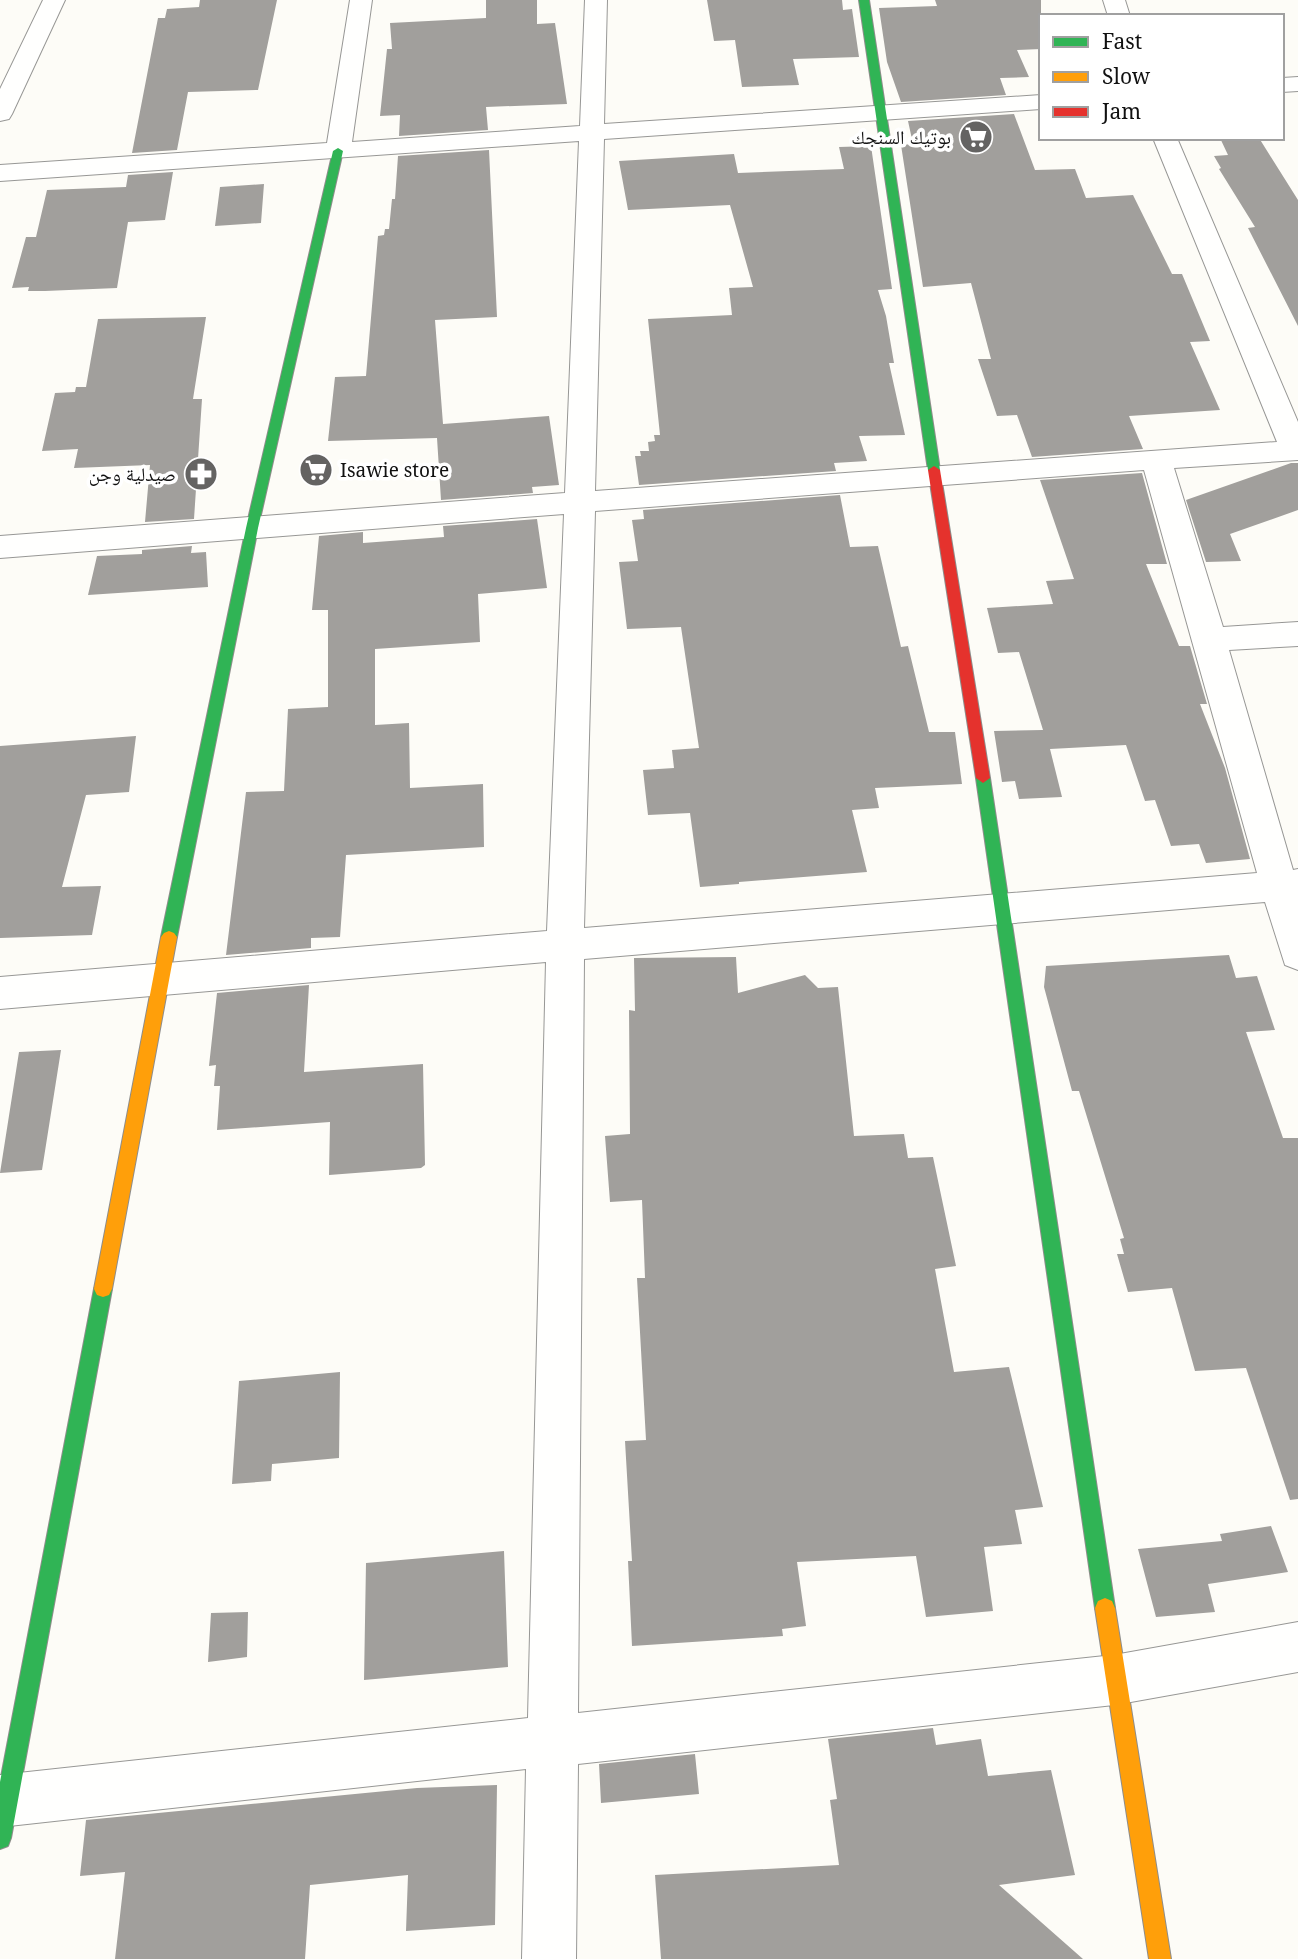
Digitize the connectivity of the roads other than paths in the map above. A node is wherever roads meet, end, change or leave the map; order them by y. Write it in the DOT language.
graph roads {
  1 [pos="54,0"];
  2 [pos="362,0"];
  3 [pos="596,0"];
  4 [pos="864,0"];
  5 [pos="1039,102"];
  6 [pos="879,113"];
  7 [pos="0,114"];
  8 [pos="593,132"];
  9 [pos="1166,140"];
  10 [pos="338,151"];
  11 [pos="0,173"];
  12 [pos="1297,450"];
  13 [pos="1156,459"];
  14 [pos="933,475"];
  15 [pos="579,502"];
  16 [pos="252,528"];
  17 [pos="0,547"];
  18 [pos="1298,634"];
  19 [pos="1210,639"];
  20 [pos="1289,884"];
  21 [pos="1003,913"];
  22 [pos="565,945"];
  23 [pos="1298,954"];
  24 [pos="161,977"];
  25 [pos="0,993"];
  26 [pos="1298,1647"];
  27 [pos="1114,1680"];
  28 [pos="554,1739"];
  29 [pos="3,1813"];
  30 [pos="549,1959"];
  31 [pos="1160,1959"];
  1 -- 7 [label="street"];
  2 -- 10 [label="street"];
  3 -- 8 [label="street"];
  4 -- 6 [label="street"];
  5 -- 6 [label="street"];
  6 -- 8 [label="street"];
  6 -- 14 [label="street"];
  8 -- 10 [label="street"];
  8 -- 15 [label="street"];
  9 -- 12 [label="street"];
  10 -- 11 [label="street"];
  10 -- 16 [label="street"];
  12 -- 13 [label="street"];
  13 -- 14 [label="street"];
  13 -- 19 [label="street"];
  14 -- 15 [label="street"];
  14 -- 21 [label="street"];
  15 -- 16 [label="street"];
  15 -- 22 [label="street"];
  16 -- 17 [label="street"];
  16 -- 24 [label="street"];
  18 -- 19 [label="street"];
  19 -- 20 [label="street"];
  20 -- 21 [label="street"];
  20 -- 23 [label="street"];
  21 -- 22 [label="street"];
  21 -- 27 [label="street"];
  22 -- 24 [label="street"];
  22 -- 28 [label="street"];
  24 -- 25 [label="street"];
  24 -- 29 [label="street"];
  26 -- 27 [label="street"];
  27 -- 28 [label="street"];
  27 -- 31 [label="street"];
  28 -- 29 [label="street"];
  28 -- 30 [label="street"];
}
